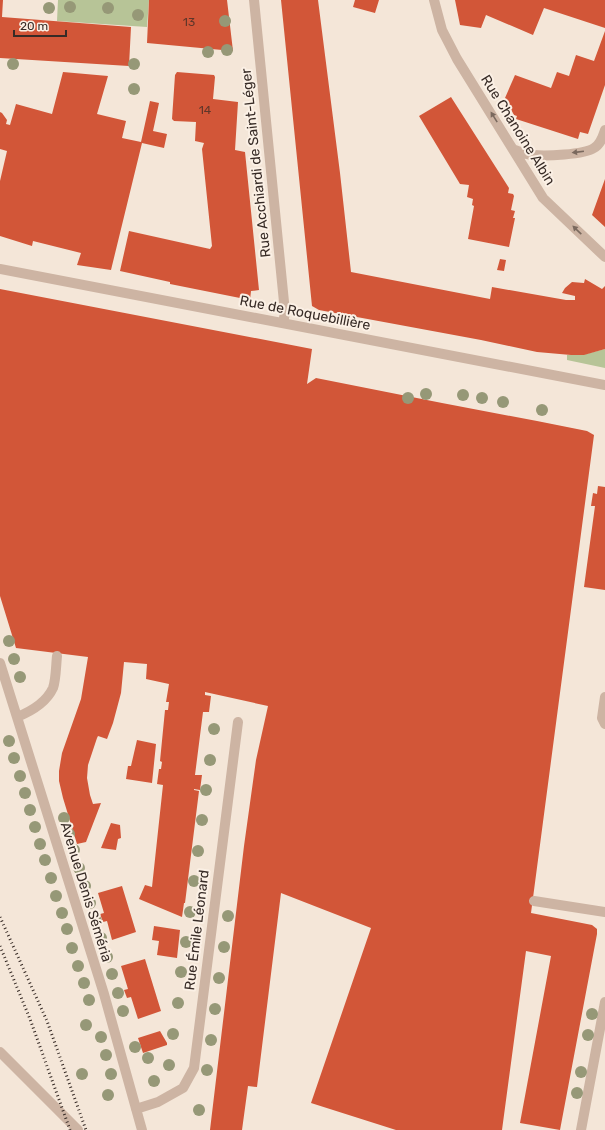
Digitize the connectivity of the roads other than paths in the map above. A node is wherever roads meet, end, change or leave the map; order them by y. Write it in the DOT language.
graph roads {
  1 [pos="254,0"];
  2 [pos="434,0"];
  3 [pos="605,130"];
  4 [pos="514,150"];
  5 [pos="605,257"];
  6 [pos="0,269"];
  7 [pos="284,323"];
  8 [pos="605,385"];
  9 [pos="57,656"];
  10 [pos="0,663"];
  11 [pos="605,697"];
  12 [pos="17,717"];
  13 [pos="238,722"];
  14 [pos="605,724"];
  15 [pos="534,901"];
  16 [pos="605,912"];
  17 [pos="605,1002"];
  18 [pos="0,1052"];
  19 [pos="136,1109"];
  20 [pos="78,1130"];
  21 [pos="142,1130"];
  22 [pos="580,1130"];
  1 -- 7 [label="street, Rue Acchiardi de Saint-Léger"];
  4 -- 2 [label="street, Rue Chanoine Albin, one-way"];
  3 -- 4 [label="street, one-way"];
  5 -- 4 [label="street, Rue Chanoine Albin, one-way"];
  6 -- 7 [label="street, Rue de Roquebillière"];
  7 -- 8 [label="street, Rue de Roquebillière"];
  9 -- 12 [label="street"];
  10 -- 12 [label="street, Avenue Denis Séméria"];
  11 -- 14 [label="street"];
  12 -- 19 [label="street, Avenue Denis Séméria"];
  13 -- 19 [label="street, Rue Émile Léonard"];
  15 -- 16 [label="street"];
  17 -- 22 [label="street"];
  18 -- 20 [label="street"];
  19 -- 21 [label="street, Avenue Denis Séméria"];
}
